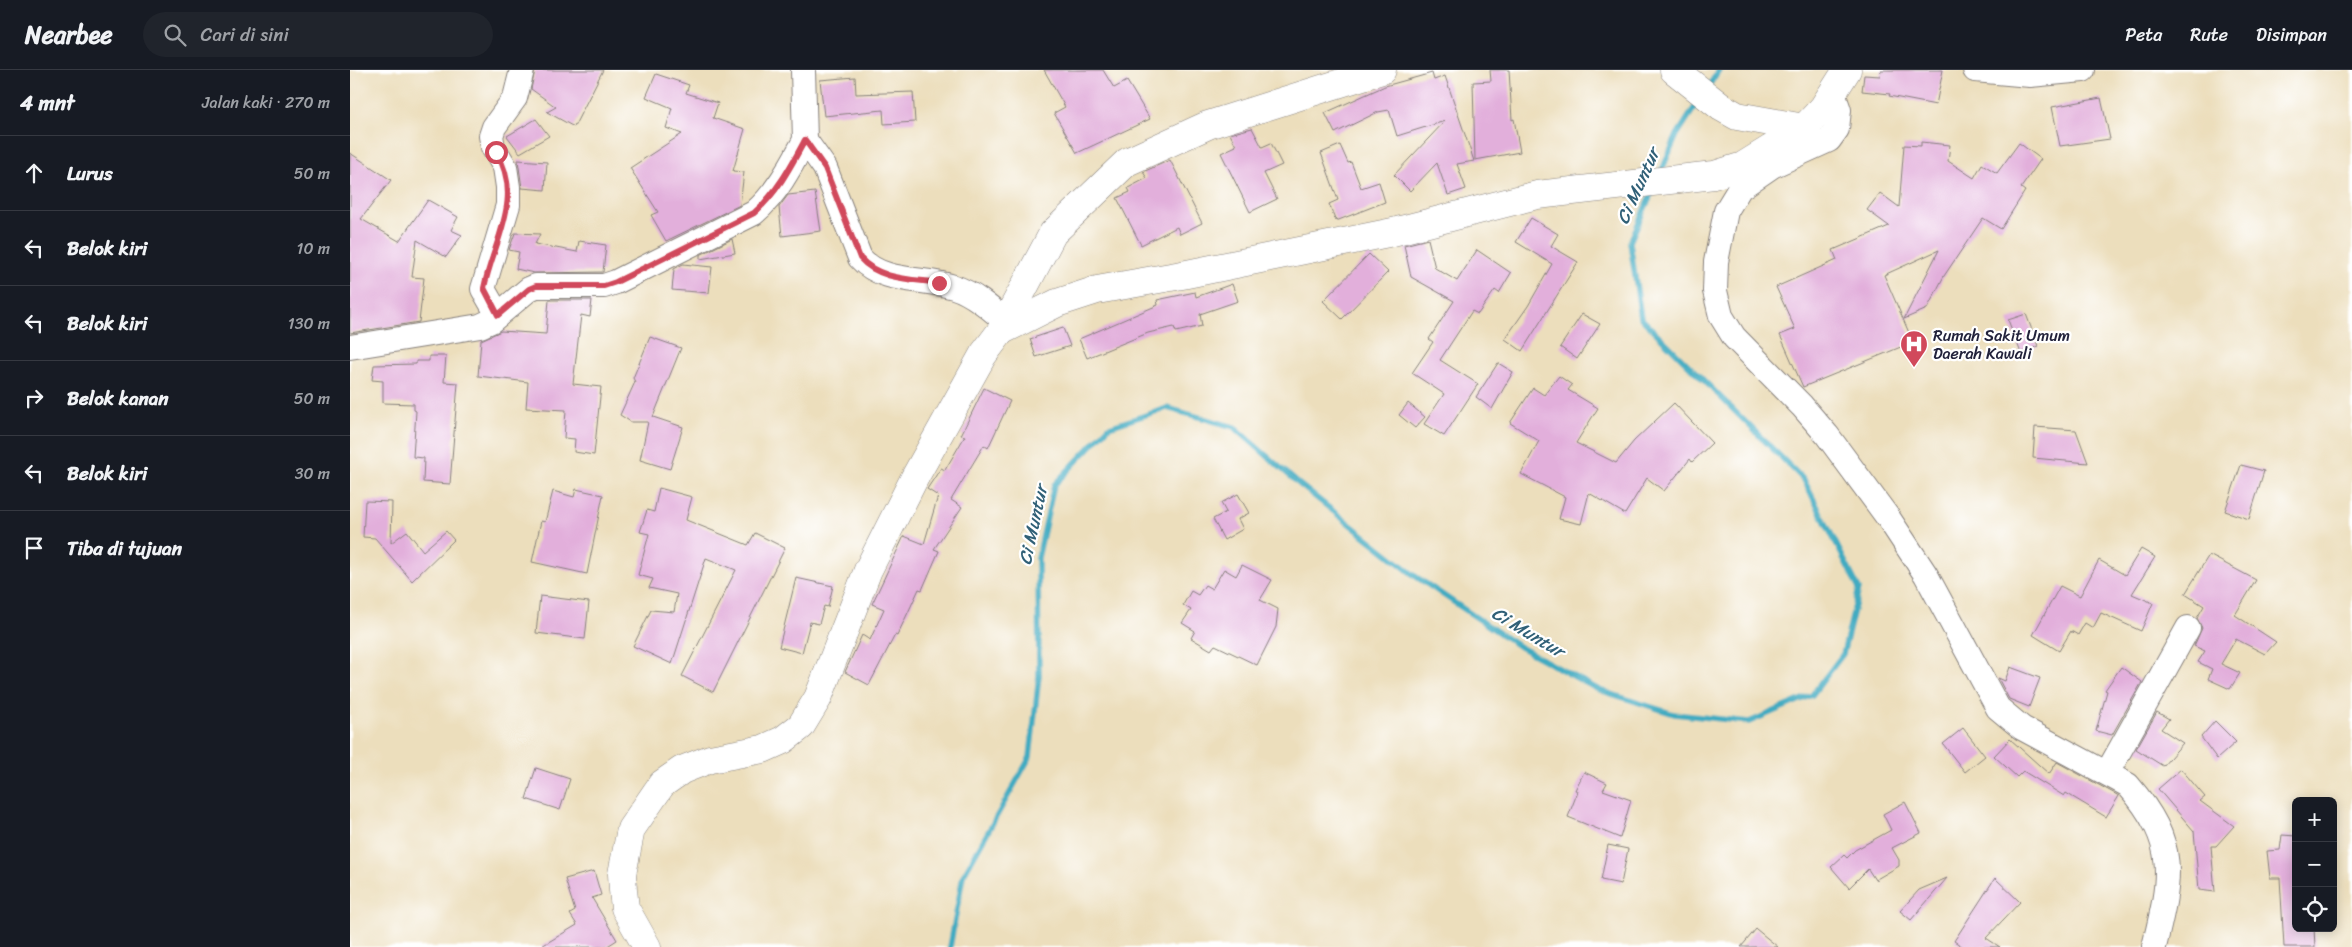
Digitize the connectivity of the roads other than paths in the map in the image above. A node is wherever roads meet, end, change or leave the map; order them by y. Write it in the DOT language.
graph roads {
  1 [pos="522,70"];
  2 [pos="803,70"];
  3 [pos="1382,70"];
  4 [pos="1674,70"];
  5 [pos="1975,70"];
  6 [pos="2083,70"];
  7 [pos="1840,81"];
  8 [pos="1804,128"];
  9 [pos="805,140"];
  10 [pos="498,315"];
  11 [pos="1003,326"];
  12 [pos="350,347"];
  13 [pos="2188,628"];
  14 [pos="2107,773"];
  15 [pos="647,947"];
  16 [pos="2154,947"];
  1 -- 10 [label="street"];
  2 -- 9 [label="street"];
  3 -- 11 [label="highway"];
  4 -- 8 [label="highway"];
  5 -- 6 [label="street"];
  7 -- 8 [label="highway"];
  7 -- 14 [label="street"];
  8 -- 11 [label="highway"];
  9 -- 10 [label="street"];
  9 -- 11 [label="street"];
  10 -- 12 [label="street"];
  11 -- 15 [label="highway"];
  13 -- 14 [label="street"];
  14 -- 16 [label="street"];
}
